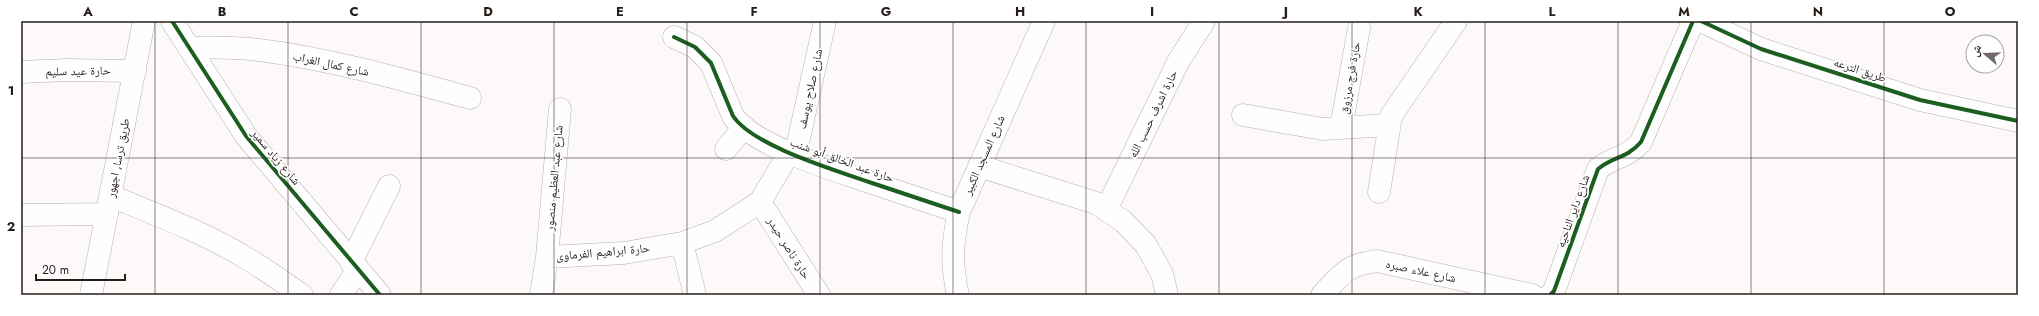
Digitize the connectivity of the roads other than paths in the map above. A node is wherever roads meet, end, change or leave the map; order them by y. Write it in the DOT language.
graph roads {
  1 [pos="144,21"];
  2 [pos="172,21"];
  3 [pos="825,21"];
  4 [pos="1044,21"];
  5 [pos="1204,21"];
  6 [pos="1456,21"];
  7 [pos="1693,21"];
  8 [pos="1700,21"];
  9 [pos="1359,28"];
  10 [pos="674,37"];
  11 [pos="189,47"];
  12 [pos="134,71"];
  13 [pos="21,72"];
  14 [pos="470,98"];
  15 [pos="560,109"];
  16 [pos="1243,115"];
  17 [pos="2018,121"];
  18 [pos="1389,125"];
  19 [pos="744,127"];
  20 [pos="1341,128"];
  21 [pos="726,149"];
  22 [pos="792,155"];
  23 [pos="979,166"];
  24 [pos="389,186"];
  25 [pos="1379,192"];
  26 [pos="760,202"];
  27 [pos="109,205"];
  28 [pos="1106,210"];
  29 [pos="959,212"];
  30 [pos="21,215"];
  31 [pos="682,243"];
  32 [pos="547,257"];
  33 [pos="354,265"];
  34 [pos="1498,291"];
  35 [pos="90,295"];
  36 [pos="302,295"];
  37 [pos="342,295"];
  38 [pos="380,295"];
  39 [pos="541,295"];
  40 [pos="696,295"];
  41 [pos="819,295"];
  42 [pos="958,295"];
  43 [pos="1167,295"];
  44 [pos="1322,295"];
  45 [pos="1532,295"];
  46 [pos="1550,295"];
  1 -- 12 [label="street, طريق ترسا, اجهور"];
  2 -- 11 [label="street, شارع زياد سمير"];
  3 -- 22 [label="street, شارع صلاح يوسف"];
  4 -- 23 [label="street, شارع المسجد الكبير"];
  5 -- 28 [label="street, حارة اشرف حسب الله"];
  6 -- 18 [label="street"];
  7 -- 46 [label="street, شارع داير الناحيه"];
  8 -- 17 [label="street, طريق الترعه"];
  9 -- 20 [label="street, حارة فرج مرزوق"];
  10 -- 19 [label="street, حارة عبد الخالق أبو شنب"];
  11 -- 14 [label="street, شارع كمال الغراب"];
  11 -- 33 [label="street, شارع زياد سمير"];
  12 -- 13 [label="street, حارة عيد سليم"];
  12 -- 27 [label="street, طريق ترسا, اجهور"];
  15 -- 32 [label="street, شارع عبد العظيم منصور"];
  16 -- 20 [label="street"];
  18 -- 20 [label="street"];
  18 -- 25 [label="street"];
  19 -- 21 [label="street"];
  19 -- 22 [label="street, حارة عبد الخالق أبو شنب"];
  22 -- 26 [label="street, حارة ابراهيم الفرماوى"];
  22 -- 29 [label="street, حارة عبد الخالق أبو شنب"];
  23 -- 28 [label="street"];
  23 -- 29 [label="street, شارع المسجد الكبير"];
  24 -- 33 [label="street"];
  26 -- 31 [label="street, حارة ابراهيم الفرماوى"];
  26 -- 41 [label="street, حارة ناصر حيدر"];
  27 -- 30 [label="street"];
  27 -- 35 [label="street, طريق ترسا, اجهور"];
  27 -- 36 [label="street"];
  28 -- 43 [label="street"];
  29 -- 42 [label="street, شارع المسجد الكبير"];
  31 -- 32 [label="street, حارة ابراهيم الفرماوى"];
  31 -- 40 [label="street"];
  32 -- 39 [label="street, شارع عبد العظيم منصور"];
  33 -- 37 [label="street"];
  33 -- 38 [label="street, شارع زياد سمير"];
  34 -- 44 [label="street, شارع علاء صبره"];
  34 -- 45 [label="street, شارع علاء صبره"];
}
